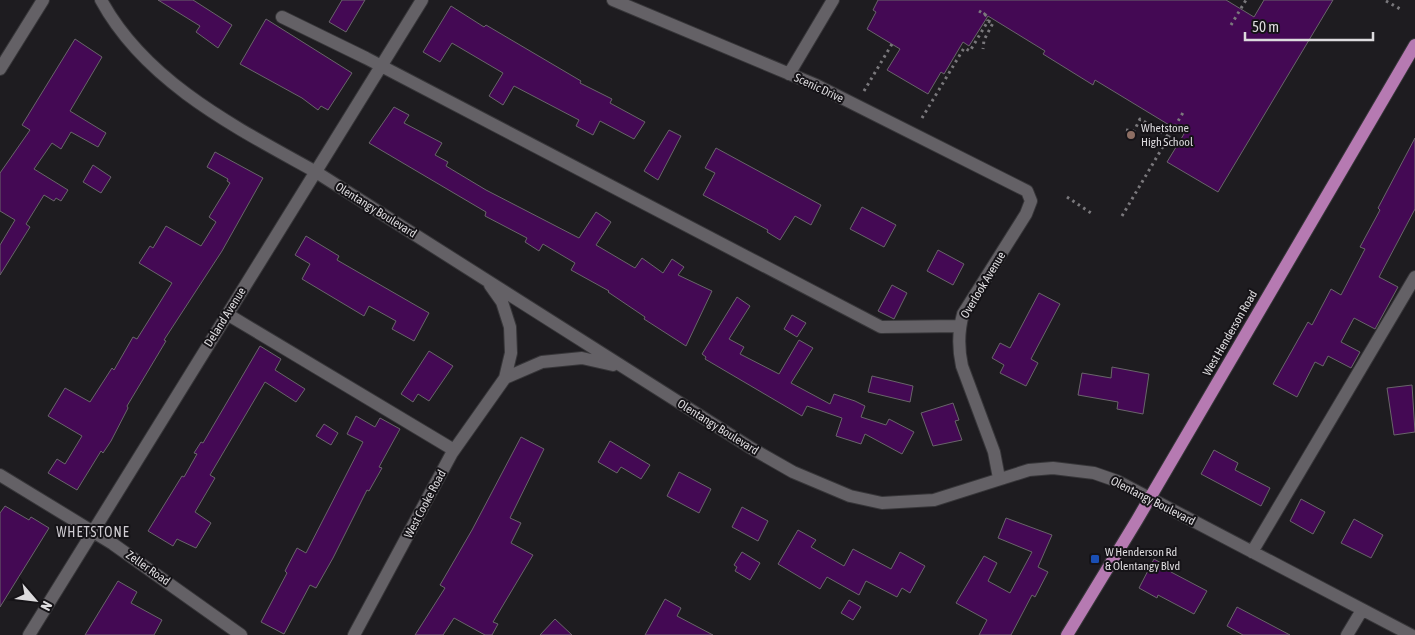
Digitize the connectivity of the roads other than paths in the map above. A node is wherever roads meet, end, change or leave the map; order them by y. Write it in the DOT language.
graph roads {
  1 [pos="43,0"];
  2 [pos="101,0"];
  3 [pos="422,0"];
  4 [pos="613,0"];
  5 [pos="833,0"];
  6 [pos="282,17"];
  7 [pos="1415,45"];
  8 [pos="382,66"];
  9 [pos="0,69"];
  10 [pos="789,74"];
  11 [pos="316,172"];
  12 [pos="1020,186"];
  13 [pos="1415,277"];
  14 [pos="487,280"];
  15 [pos="227,314"];
  16 [pos="959,326"];
  17 [pos="622,367"];
  18 [pos="505,378"];
  19 [pos="454,450"];
  20 [pos="0,475"];
  21 [pos="999,478"];
  22 [pos="1150,498"];
  23 [pos="93,532"];
  24 [pos="1252,552"];
  25 [pos="1362,610"];
  26 [pos="29,635"];
  27 [pos="241,635"];
  28 [pos="354,635"];
  29 [pos="1067,635"];
  30 [pos="1347,635"];
  31 [pos="1410,635"];
  1 -- 9 [label="street"];
  2 -- 11 [label="street, Olentangy Boulevard"];
  3 -- 8 [label="street, Deland Avenue"];
  4 -- 10 [label="street, Scenic Drive"];
  5 -- 10 [label="street"];
  6 -- 8 [label="street"];
  7 -- 22 [label="main road, West Henderson Road"];
  8 -- 11 [label="street, Deland Avenue"];
  8 -- 16 [label="street"];
  10 -- 12 [label="street, Scenic Drive"];
  11 -- 14 [label="street, Olentangy Boulevard"];
  11 -- 15 [label="street, Deland Avenue"];
  12 -- 16 [label="street, Overlook Avenue"];
  13 -- 24 [label="street"];
  14 -- 17 [label="street, Olentangy Boulevard"];
  14 -- 18 [label="street, West Cooke Road"];
  15 -- 19 [label="street"];
  15 -- 23 [label="street, Deland Avenue"];
  16 -- 21 [label="street, Overlook Avenue"];
  17 -- 18 [label="street"];
  17 -- 21 [label="street, Olentangy Boulevard"];
  18 -- 19 [label="street, West Cooke Road"];
  19 -- 28 [label="street, West Cooke Road"];
  20 -- 23 [label="street, Zeller Road"];
  21 -- 22 [label="street, Olentangy Boulevard"];
  22 -- 24 [label="street, Olentangy Boulevard"];
  22 -- 29 [label="main road, West Henderson Road"];
  23 -- 26 [label="street, Deland Avenue"];
  23 -- 27 [label="street, Zeller Road"];
  24 -- 25 [label="street, Olentangy Boulevard"];
  25 -- 30 [label="street"];
  25 -- 31 [label="street, Olentangy Boulevard"];
}
